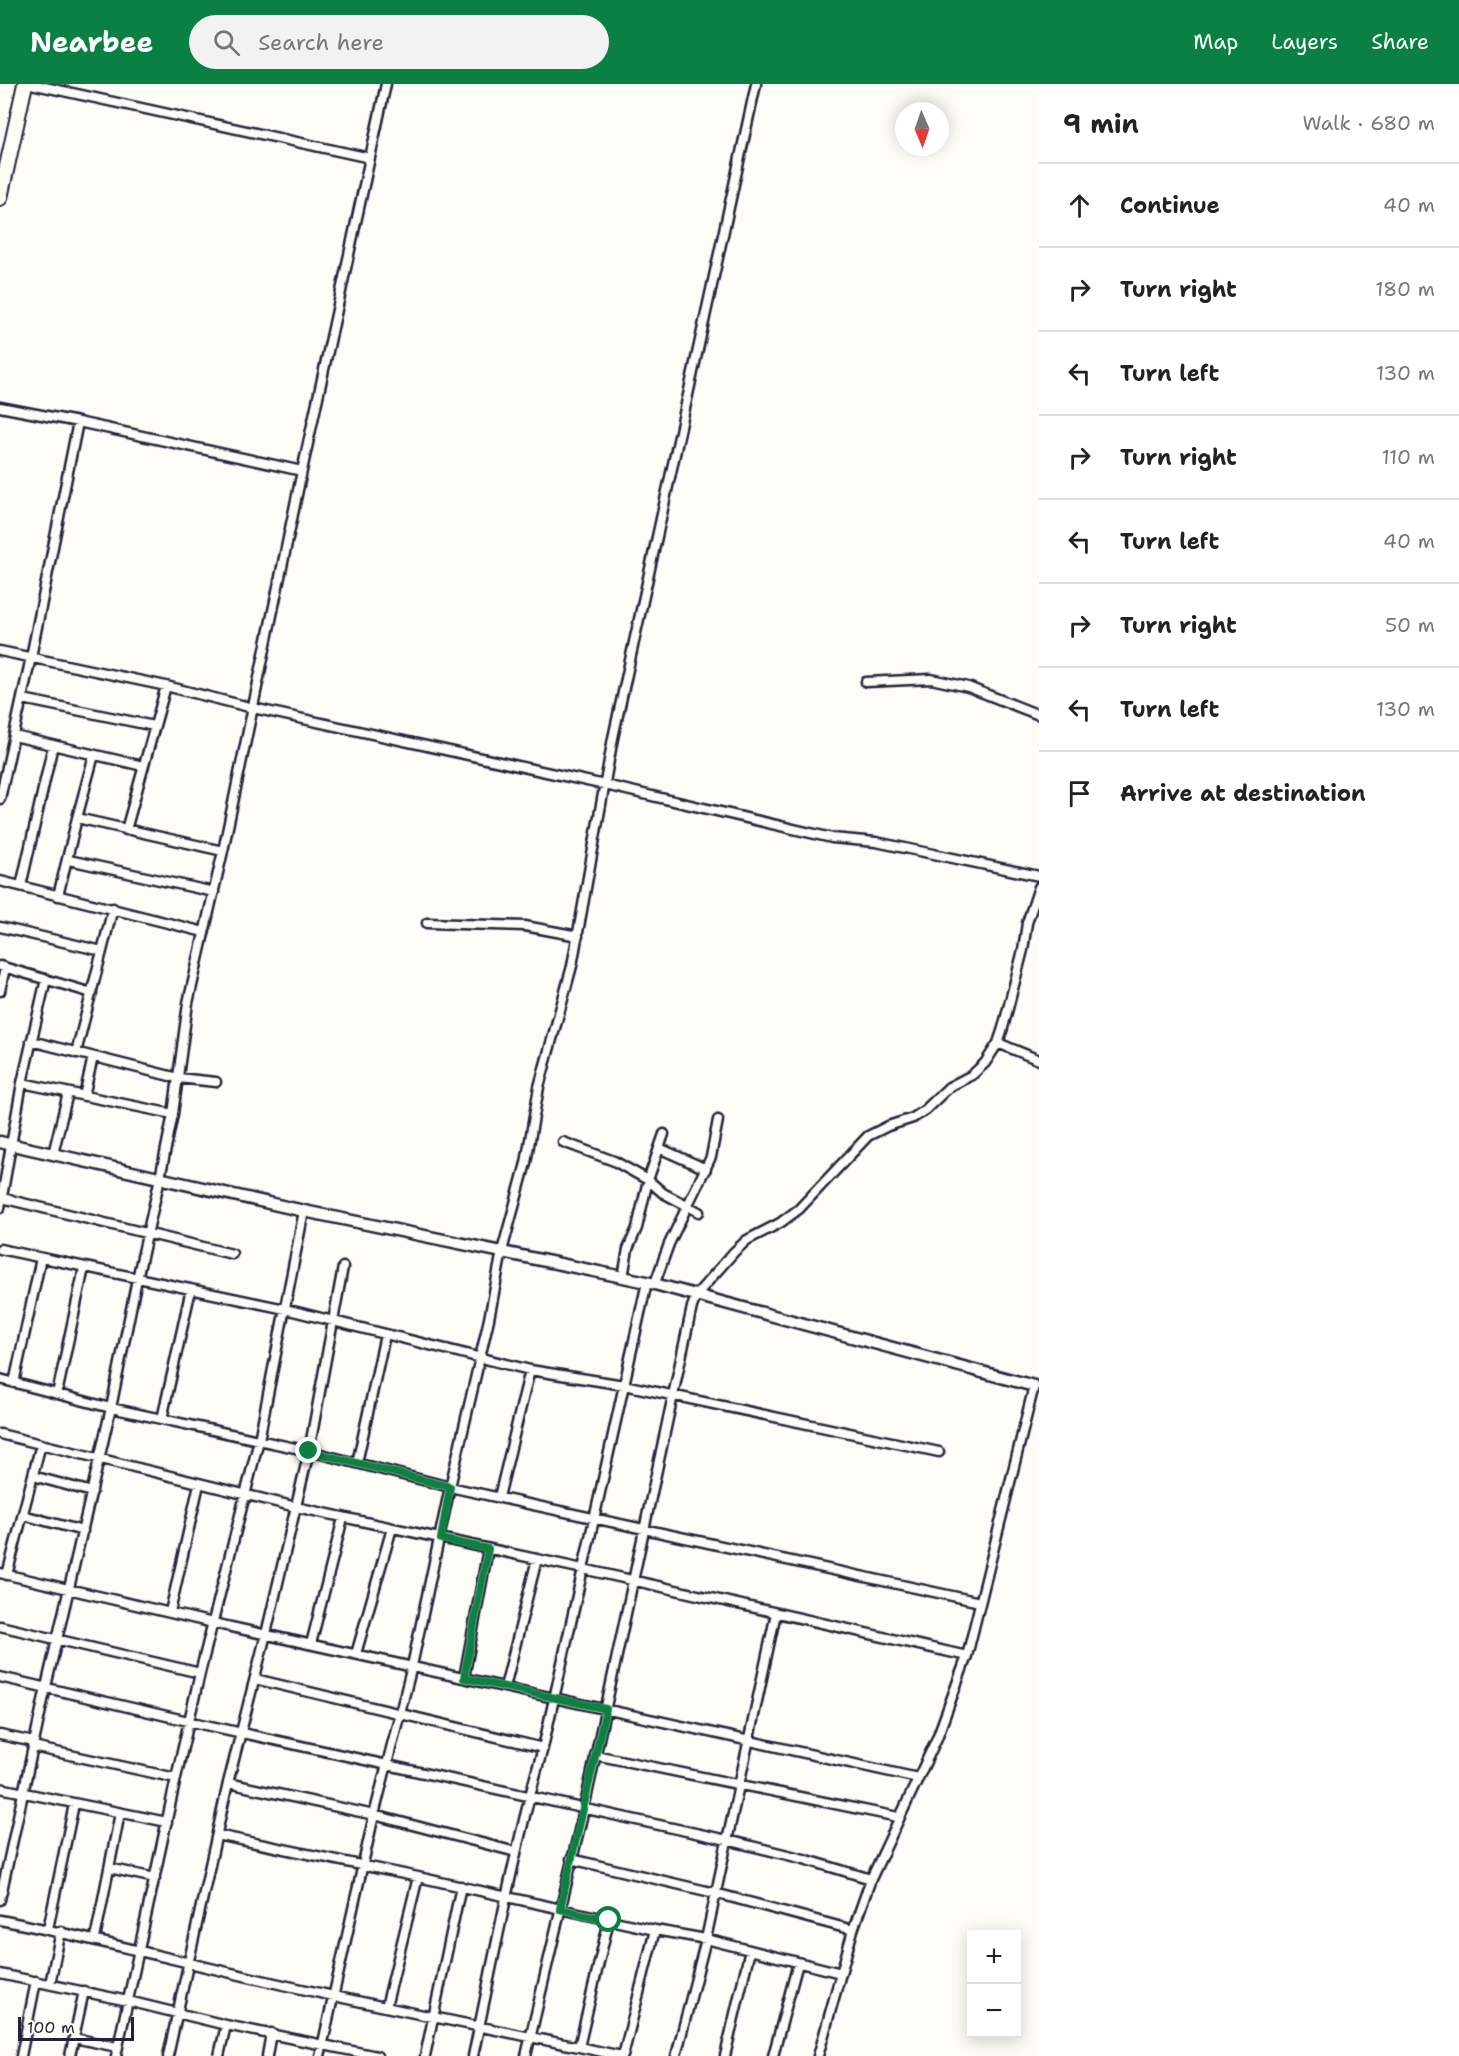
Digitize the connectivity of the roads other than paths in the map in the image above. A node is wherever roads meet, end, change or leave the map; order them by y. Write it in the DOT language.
graph roads {
  1 [pos="25,84"];
  2 [pos="31,84"];
  3 [pos="386,84"];
  4 [pos="756,84"];
  5 [pos="370,158"];
  6 [pos="0,198"];
  7 [pos="0,407"];
  8 [pos="78,422"];
  9 [pos="302,471"];
  10 [pos="0,651"];
  11 [pos="31,657"];
  12 [pos="866,682"];
  13 [pos="166,686"];
  14 [pos="23,699"];
  15 [pos="253,708"];
  16 [pos="1039,715"];
  17 [pos="154,726"];
  18 [pos="14,736"];
  19 [pos="53,745"];
  20 [pos="94,754"];
  21 [pos="143,766"];
  22 [pos="605,785"];
  23 [pos="0,798"];
  24 [pos="77,818"];
  25 [pos="126,830"];
  26 [pos="223,851"];
  27 [pos="69,860"];
  28 [pos="1039,876"];
  29 [pos="0,881"];
  30 [pos="21,886"];
  31 [pos="1039,886"];
  32 [pos="214,892"];
  33 [pos="58,896"];
  34 [pos="113,908"];
  35 [pos="427,923"];
  36 [pos="0,927"];
  37 [pos="204,932"];
  38 [pos="578,936"];
  39 [pos="102,951"];
  40 [pos="3,967"];
  41 [pos="45,979"];
  42 [pos="0,991"];
  43 [pos="92,993"];
  44 [pos="31,1041"];
  45 [pos="998,1043"];
  46 [pos="76,1053"];
  47 [pos="93,1057"];
  48 [pos="1039,1060"];
  49 [pos="178,1078"];
  50 [pos="216,1082"];
  51 [pos="22,1083"];
  52 [pos="68,1093"];
  53 [pos="84,1096"];
  54 [pos="173,1114"];
  55 [pos="718,1120"];
  56 [pos="664,1134"];
  57 [pos="563,1142"];
  58 [pos="5,1143"];
  59 [pos="659,1148"];
  60 [pos="53,1154"];
  61 [pos="706,1168"];
  62 [pos="160,1178"];
  63 [pos="648,1180"];
  64 [pos="2,1198"];
  65 [pos="687,1205"];
  66 [pos="0,1208"];
  67 [pos="304,1210"];
  68 [pos="699,1212"];
  69 [pos="148,1233"];
  70 [pos="0,1249"];
  71 [pos="502,1251"];
  72 [pos="232,1254"];
  73 [pos="41,1258"];
  74 [pos="344,1267"];
  75 [pos="84,1268"];
  76 [pos="623,1277"];
  77 [pos="137,1279"];
  78 [pos="651,1283"];
  79 [pos="191,1289"];
  80 [pos="697,1294"];
  81 [pos="285,1309"];
  82 [pos="334,1322"];
  83 [pos="385,1335"];
  84 [pos="480,1358"];
  85 [pos="530,1370"];
  86 [pos="0,1379"];
  87 [pos="14,1383"];
  88 [pos="624,1385"];
  89 [pos="1034,1386"];
  90 [pos="57,1394"];
  91 [pos="674,1395"];
  92 [pos="111,1408"];
  93 [pos="162,1419"];
  94 [pos="0,1434"];
  95 [pos="259,1440"];
  96 [pos="41,1444"];
  97 [pos="309,1451"];
  98 [pos="939,1452"];
  99 [pos="99,1457"];
  100 [pos="357,1463"];
  101 [pos="33,1476"];
  102 [pos="199,1484"];
  103 [pos="450,1487"];
  104 [pos="92,1492"];
  105 [pos="246,1495"];
  106 [pos="499,1497"];
  107 [pos="296,1507"];
  108 [pos="23,1515"];
  109 [pos="594,1517"];
  110 [pos="344,1518"];
  111 [pos="392,1528"];
  112 [pos="645,1529"];
  113 [pos="83,1531"];
  114 [pos="441,1539"];
  115 [pos="488,1549"];
  116 [pos="537,1559"];
  117 [pos="583,1569"];
  118 [pos="4,1574"];
  119 [pos="633,1580"];
  120 [pos="69,1590"];
  121 [pos="980,1602"];
  122 [pos="170,1612"];
  123 [pos="776,1613"];
  124 [pos="213,1623"];
  125 [pos="0,1626"];
  126 [pos="266,1634"];
  127 [pos="57,1638"];
  128 [pos="311,1644"];
  129 [pos="356,1654"];
  130 [pos="967,1656"];
  131 [pos="412,1666"];
  132 [pos="200,1673"];
  133 [pos="0,1677"];
  134 [pos="464,1678"];
  135 [pos="255,1679"];
  136 [pos="46,1687"];
  137 [pos="505,1687"];
  138 [pos="553,1698"];
  139 [pos="606,1709"];
  140 [pos="400,1715"];
  141 [pos="188,1721"];
  142 [pos="242,1733"];
  143 [pos="0,1735"];
  144 [pos="749,1741"];
  145 [pos="33,1744"];
  146 [pos="543,1748"];
  147 [pos="595,1755"];
  148 [pos="386,1765"];
  149 [pos="176,1778"];
  150 [pos="918,1778"];
  151 [pos="228,1783"];
  152 [pos="739,1785"];
  153 [pos="0,1788"];
  154 [pos="22,1794"];
  155 [pos="529,1795"];
  156 [pos="74,1804"];
  157 [pos="584,1809"];
  158 [pos="120,1814"];
  159 [pos="374,1815"];
  160 [pos="898,1817"];
  161 [pos="167,1822"];
  162 [pos="217,1835"];
  163 [pos="728,1840"];
  164 [pos="516,1852"];
  165 [pos="571,1859"];
  166 [pos="363,1865"];
  167 [pos="109,1868"];
  168 [pos="418,1877"];
  169 [pos="155,1878"];
  170 [pos="871,1879"];
  171 [pos="461,1886"];
  172 [pos="715,1893"];
  173 [pos="506,1897"];
  174 [pos="0,1900"];
  175 [pos="560,1909"];
  176 [pos="0,1920"];
  177 [pos="609,1920"];
  178 [pos="48,1929"];
  179 [pos="655,1930"];
  180 [pos="853,1930"];
  181 [pos="61,1931"];
  182 [pos="95,1939"];
  183 [pos="706,1939"];
  184 [pos="138,1950"];
  185 [pos="750,1950"];
  186 [pos="798,1963"];
  187 [pos="188,1964"];
  188 [pos="841,1973"];
  189 [pos="0,1974"];
  190 [pos="36,1981"];
  191 [pos="50,1984"];
  192 [pos="84,1992"];
  193 [pos="333,1996"];
  194 [pos="128,2001"];
  195 [pos="386,2007"];
  196 [pos="177,2014"];
  197 [pos="432,2018"];
  198 [pos="226,2025"];
  199 [pos="479,2028"];
  200 [pos="271,2033"];
  201 [pos="74,2038"];
  202 [pos="530,2038"];
  203 [pos="323,2043"];
  204 [pos="579,2047"];
  205 [pos="116,2052"];
  206 [pos="21,2056"];
  207 [pos="70,2056"];
  208 [pos="168,2056"];
  209 [pos="219,2056"];
  210 [pos="267,2056"];
  211 [pos="320,2056"];
  212 [pos="377,2056"];
  213 [pos="425,2056"];
  214 [pos="473,2056"];
  215 [pos="526,2056"];
  216 [pos="622,2056"];
  217 [pos="676,2056"];
  218 [pos="726,2056"];
  219 [pos="773,2056"];
  220 [pos="818,2056"];
  1 -- 6 [label="main road"];
  2 -- 5 [label="street"];
  3 -- 5 [label="street"];
  4 -- 22 [label="street"];
  5 -- 9 [label="street"];
  7 -- 8 [label="street"];
  8 -- 9 [label="street"];
  8 -- 11 [label="street"];
  9 -- 15 [label="street"];
  10 -- 11 [label="street"];
  11 -- 13 [label="street"];
  11 -- 14 [label="street"];
  12 -- 16 [label="street"];
  13 -- 15 [label="street"];
  13 -- 17 [label="street"];
  14 -- 17 [label="street"];
  14 -- 18 [label="street"];
  15 -- 22 [label="street"];
  15 -- 26 [label="street"];
  17 -- 21 [label="street"];
  18 -- 19 [label="street"];
  18 -- 23 [label="street"];
  19 -- 20 [label="street"];
  19 -- 30 [label="street"];
  20 -- 21 [label="street"];
  20 -- 24 [label="street"];
  21 -- 25 [label="street"];
  22 -- 28 [label="street"];
  22 -- 38 [label="street"];
  24 -- 25 [label="street"];
  24 -- 27 [label="street"];
  25 -- 26 [label="street"];
  26 -- 32 [label="street"];
  27 -- 32 [label="street"];
  27 -- 33 [label="street"];
  29 -- 30 [label="street"];
  30 -- 33 [label="street"];
  31 -- 45 [label="street"];
  32 -- 37 [label="street"];
  33 -- 34 [label="street"];
  34 -- 37 [label="street"];
  34 -- 39 [label="street"];
  35 -- 38 [label="street"];
  36 -- 39 [label="street"];
  37 -- 49 [label="street"];
  38 -- 71 [label="street"];
  39 -- 43 [label="street"];
  40 -- 41 [label="street"];
  40 -- 42 [label="street"];
  41 -- 43 [label="street"];
  41 -- 44 [label="street"];
  43 -- 46 [label="street"];
  44 -- 46 [label="street"];
  44 -- 51 [label="street"];
  45 -- 48 [label="street"];
  45 -- 80 [label="street"];
  46 -- 47 [label="street"];
  47 -- 49 [label="street"];
  47 -- 53 [label="street"];
  49 -- 50 [label="street"];
  49 -- 54 [label="street"];
  51 -- 52 [label="street"];
  51 -- 58 [label="street"];
  52 -- 53 [label="street"];
  52 -- 60 [label="street"];
  53 -- 54 [label="street"];
  54 -- 62 [label="street"];
  55 -- 61 [label="street"];
  56 -- 59 [label="street"];
  57 -- 63 [label="street"];
  58 -- 60 [label="street"];
  58 -- 64 [label="street"];
  59 -- 61 [label="street"];
  59 -- 63 [label="street"];
  60 -- 62 [label="street"];
  61 -- 65 [label="street"];
  62 -- 67 [label="street"];
  62 -- 69 [label="street"];
  63 -- 65 [label="street"];
  63 -- 76 [label="street"];
  64 -- 66 [label="street"];
  64 -- 69 [label="street"];
  65 -- 68 [label="street"];
  65 -- 78 [label="street"];
  67 -- 71 [label="street"];
  67 -- 81 [label="street"];
  69 -- 72 [label="street"];
  69 -- 77 [label="street"];
  70 -- 73 [label="street"];
  71 -- 76 [label="street"];
  71 -- 84 [label="street"];
  73 -- 75 [label="street"];
  73 -- 87 [label="street"];
  74 -- 82 [label="street"];
  75 -- 77 [label="street"];
  75 -- 90 [label="street"];
  76 -- 78 [label="street"];
  77 -- 79 [label="street"];
  77 -- 92 [label="street"];
  78 -- 80 [label="street"];
  78 -- 88 [label="street"];
  79 -- 81 [label="street"];
  79 -- 93 [label="street"];
  80 -- 89 [label="street"];
  80 -- 91 [label="street"];
  81 -- 82 [label="street"];
  81 -- 95 [label="street"];
  82 -- 83 [label="street"];
  82 -- 97 [label="street"];
  83 -- 84 [label="street"];
  83 -- 100 [label="street"];
  84 -- 85 [label="street"];
  84 -- 103 [label="street"];
  85 -- 88 [label="street"];
  85 -- 106 [label="street"];
  86 -- 87 [label="street"];
  87 -- 90 [label="street"];
  88 -- 91 [label="street"];
  88 -- 109 [label="street"];
  89 -- 121 [label="street"];
  90 -- 92 [label="street"];
  91 -- 98 [label="street"];
  91 -- 112 [label="street"];
  92 -- 93 [label="street"];
  92 -- 99 [label="street"];
  93 -- 95 [label="street"];
  94 -- 96 [label="street"];
  95 -- 97 [label="street"];
  95 -- 105 [label="street"];
  96 -- 99 [label="street"];
  96 -- 101 [label="street"];
  97 -- 100 [label="street"];
  97 -- 107 [label="street"];
  99 -- 102 [label="street"];
  99 -- 104 [label="street"];
  100 -- 103 [label="street"];
  101 -- 104 [label="street"];
  101 -- 108 [label="street"];
  102 -- 105 [label="street"];
  102 -- 122 [label="street"];
  103 -- 106 [label="street"];
  103 -- 114 [label="street"];
  104 -- 113 [label="street"];
  105 -- 107 [label="street"];
  105 -- 124 [label="street"];
  106 -- 109 [label="street"];
  107 -- 110 [label="street"];
  107 -- 126 [label="street"];
  108 -- 113 [label="street"];
  108 -- 118 [label="street"];
  109 -- 112 [label="street"];
  109 -- 117 [label="street"];
  110 -- 111 [label="street"];
  110 -- 128 [label="street"];
  111 -- 114 [label="street"];
  111 -- 129 [label="street"];
  112 -- 119 [label="street"];
  112 -- 121 [label="street"];
  113 -- 120 [label="street"];
  114 -- 115 [label="street"];
  114 -- 131 [label="street"];
  115 -- 116 [label="street"];
  115 -- 134 [label="street"];
  116 -- 117 [label="street"];
  116 -- 137 [label="street"];
  117 -- 119 [label="street"];
  117 -- 138 [label="street"];
  118 -- 120 [label="street"];
  119 -- 123 [label="street"];
  119 -- 139 [label="street"];
  120 -- 122 [label="street"];
  120 -- 127 [label="street"];
  121 -- 130 [label="street"];
  122 -- 124 [label="street"];
  123 -- 130 [label="street"];
  123 -- 144 [label="street"];
  124 -- 126 [label="street"];
  124 -- 132 [label="street"];
  125 -- 127 [label="street"];
  126 -- 128 [label="street"];
  126 -- 135 [label="street"];
  127 -- 132 [label="street"];
  127 -- 136 [label="street"];
  128 -- 129 [label="street"];
  129 -- 131 [label="street"];
  130 -- 150 [label="street"];
  131 -- 134 [label="street"];
  131 -- 140 [label="street"];
  132 -- 141 [label="street"];
  133 -- 136 [label="street"];
  134 -- 137 [label="street"];
  135 -- 140 [label="street"];
  135 -- 142 [label="street"];
  136 -- 141 [label="street"];
  136 -- 145 [label="street"];
  137 -- 138 [label="street"];
  138 -- 139 [label="street"];
  138 -- 146 [label="street"];
  139 -- 144 [label="street"];
  139 -- 147 [label="street"];
  140 -- 146 [label="street"];
  140 -- 148 [label="street"];
  141 -- 142 [label="street"];
  141 -- 149 [label="street"];
  142 -- 148 [label="street"];
  142 -- 151 [label="street"];
  143 -- 145 [label="street"];
  144 -- 150 [label="street"];
  144 -- 152 [label="street"];
  145 -- 149 [label="street"];
  145 -- 154 [label="street"];
  146 -- 155 [label="street"];
  147 -- 152 [label="street"];
  147 -- 157 [label="street"];
  148 -- 155 [label="street"];
  148 -- 159 [label="street"];
  149 -- 161 [label="street"];
  150 -- 160 [label="street"];
  151 -- 159 [label="street"];
  151 -- 162 [label="street"];
  152 -- 160 [label="street"];
  152 -- 163 [label="street"];
  153 -- 154 [label="street"];
  154 -- 156 [label="street"];
  154 -- 174 [label="street"];
  155 -- 157 [label="street"];
  155 -- 164 [label="street"];
  156 -- 158 [label="street"];
  156 -- 178 [label="street"];
  157 -- 163 [label="street"];
  157 -- 165 [label="street"];
  158 -- 161 [label="street"];
  158 -- 167 [label="street"];
  159 -- 164 [label="street"];
  159 -- 166 [label="street"];
  160 -- 170 [label="street"];
  161 -- 169 [label="street"];
  162 -- 166 [label="street"];
  162 -- 187 [label="street"];
  163 -- 170 [label="street"];
  163 -- 172 [label="street"];
  164 -- 173 [label="street"];
  165 -- 172 [label="street"];
  165 -- 175 [label="street"];
  166 -- 168 [label="street"];
  166 -- 193 [label="street"];
  167 -- 169 [label="street"];
  167 -- 182 [label="street"];
  168 -- 171 [label="street"];
  168 -- 195 [label="street"];
  169 -- 184 [label="street"];
  170 -- 180 [label="street"];
  171 -- 173 [label="street"];
  171 -- 197 [label="street"];
  172 -- 180 [label="street"];
  172 -- 183 [label="street"];
  173 -- 175 [label="street"];
  173 -- 199 [label="street"];
  175 -- 177 [label="street"];
  175 -- 202 [label="street"];
  176 -- 178 [label="street"];
  177 -- 179 [label="street"];
  177 -- 204 [label="street"];
  178 -- 181 [label="street"];
  179 -- 183 [label="street"];
  179 -- 216 [label="street"];
  180 -- 188 [label="street"];
  181 -- 182 [label="street"];
  181 -- 191 [label="street"];
  182 -- 184 [label="street"];
  183 -- 185 [label="street"];
  183 -- 217 [label="street"];
  184 -- 187 [label="street"];
  184 -- 194 [label="street"];
  185 -- 186 [label="street"];
  185 -- 218 [label="street"];
  186 -- 188 [label="street"];
  186 -- 219 [label="street"];
  187 -- 193 [label="street"];
  187 -- 196 [label="street"];
  188 -- 220 [label="street"];
  189 -- 190 [label="street"];
  190 -- 191 [label="street"];
  190 -- 206 [label="street"];
  191 -- 192 [label="street"];
  192 -- 194 [label="street"];
  192 -- 201 [label="street"];
  193 -- 195 [label="street"];
  193 -- 203 [label="street"];
  194 -- 196 [label="street"];
  194 -- 205 [label="street"];
  195 -- 197 [label="street"];
  196 -- 198 [label="street"];
  196 -- 208 [label="street"];
  197 -- 199 [label="street"];
  197 -- 213 [label="street"];
  198 -- 200 [label="street"];
  198 -- 209 [label="street"];
  199 -- 202 [label="street"];
  199 -- 214 [label="street"];
  200 -- 203 [label="street"];
  200 -- 210 [label="street"];
  201 -- 205 [label="street"];
  201 -- 207 [label="street"];
  202 -- 204 [label="street"];
  202 -- 215 [label="street"];
  203 -- 211 [label="street"];
  203 -- 212 [label="street"];
  204 -- 216 [label="street"];
}
